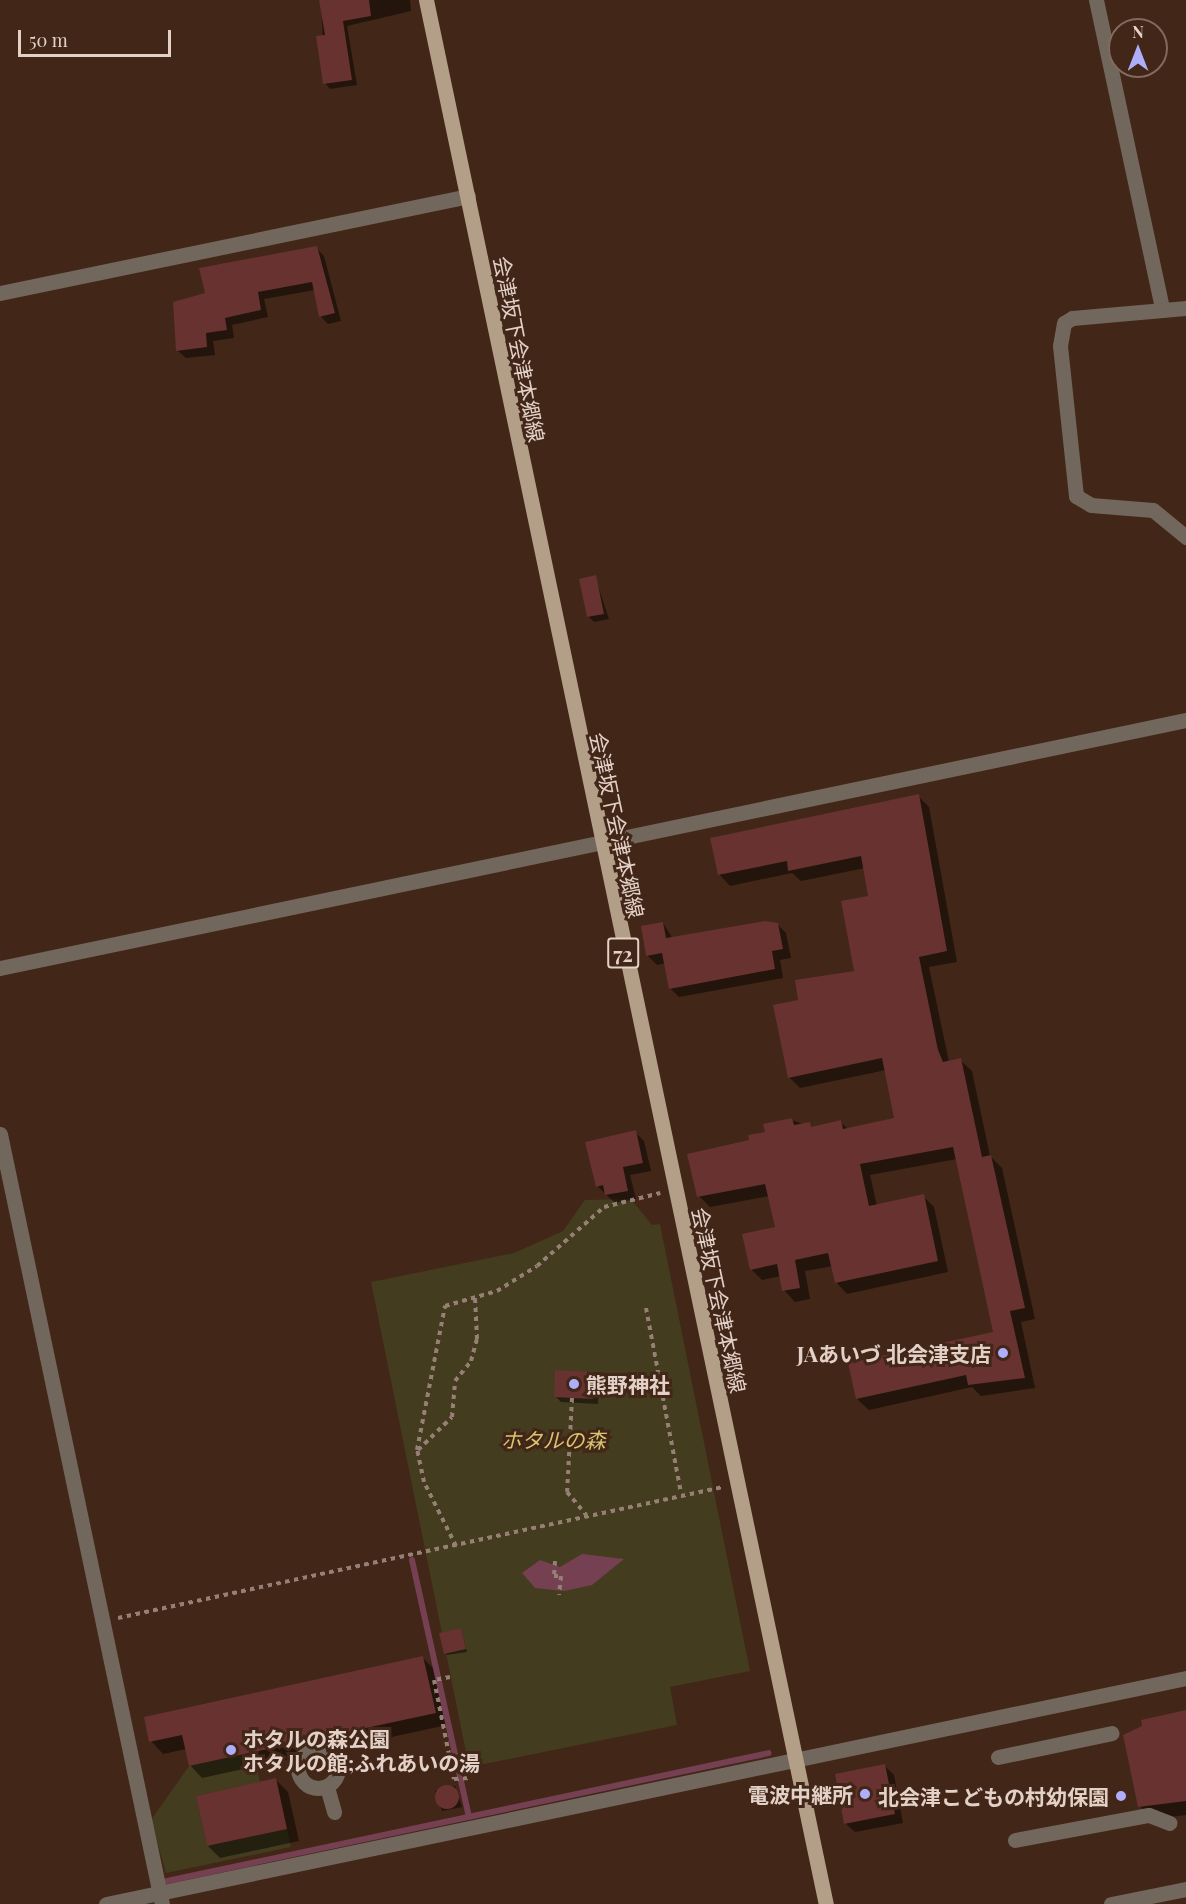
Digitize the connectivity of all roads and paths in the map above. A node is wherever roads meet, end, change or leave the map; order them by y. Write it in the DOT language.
graph roads {
  1 [pos="426,0"];
  2 [pos="1096,0"];
  3 [pos="468,196"];
  4 [pos="0,293"];
  5 [pos="1186,308"];
  6 [pos="1162,309"];
  7 [pos="1186,537"];
  8 [pos="1186,720"];
  9 [pos="599,840"];
  10 [pos="0,968"];
  11 [pos="0,1134"];
  12 [pos="674,1189"];
  13 [pos="475,1298"];
  14 [pos="646,1308"];
  15 [pos="572,1398"];
  16 [pos="417,1450"];
  17 [pos="738,1485"];
  18 [pos="681,1494"];
  19 [pos="586,1516"];
  20 [pos="456,1546"];
  21 [pos="555,1561"];
  22 [pos="559,1595"];
  23 [pos="103,1621"];
  24 [pos="450,1677"];
  25 [pos="1186,1677"];
  26 [pos="1112,1733"];
  27 [pos="998,1756"];
  28 [pos="797,1758"];
  29 [pos="470,1778"];
  30 [pos="327,1786"];
  31 [pos="334,1812"];
  32 [pos="1170,1823"];
  33 [pos="1015,1840"];
  34 [pos="1186,1889"];
  35 [pos="161,1898"];
  36 [pos="106,1904"];
  37 [pos="826,1904"];
  38 [pos="1111,1904"];
  1 -- 3 [label="main road, 会津坂下会津本郷線 / 72"];
  2 -- 6 [label="street"];
  3 -- 4 [label="street"];
  3 -- 9 [label="main road, 会津坂下会津本郷線 / 72"];
  5 -- 6 [label="street"];
  6 -- 7 [label="street"];
  8 -- 9 [label="street"];
  9 -- 10 [label="street"];
  9 -- 12 [label="main road, 会津坂下会津本郷線 / 72"];
  11 -- 23 [label="street"];
  12 -- 13 [label="path"];
  12 -- 17 [label="main road, 会津坂下会津本郷線 / 72"];
  13 -- 16 [label="path"];
  13 -- 16 [label="path"];
  14 -- 18 [label="path"];
  15 -- 19 [label="path"];
  16 -- 20 [label="path"];
  17 -- 18 [label="path"];
  17 -- 28 [label="main road, 会津坂下会津本郷線 / 72"];
  18 -- 19 [label="path"];
  19 -- 20 [label="path"];
  20 -- 23 [label="path"];
  21 -- 22 [label="path"];
  23 -- 35 [label="street"];
  24 -- 29 [label="path"];
  25 -- 28 [label="street"];
  26 -- 27 [label="street"];
  28 -- 35 [label="street"];
  28 -- 37 [label="main road, 会津坂下会津本郷線 / 72"];
  30 -- 31 [label="street"];
  32 -- 33 [label="street"];
  34 -- 38 [label="street"];
  35 -- 36 [label="street"];
}
